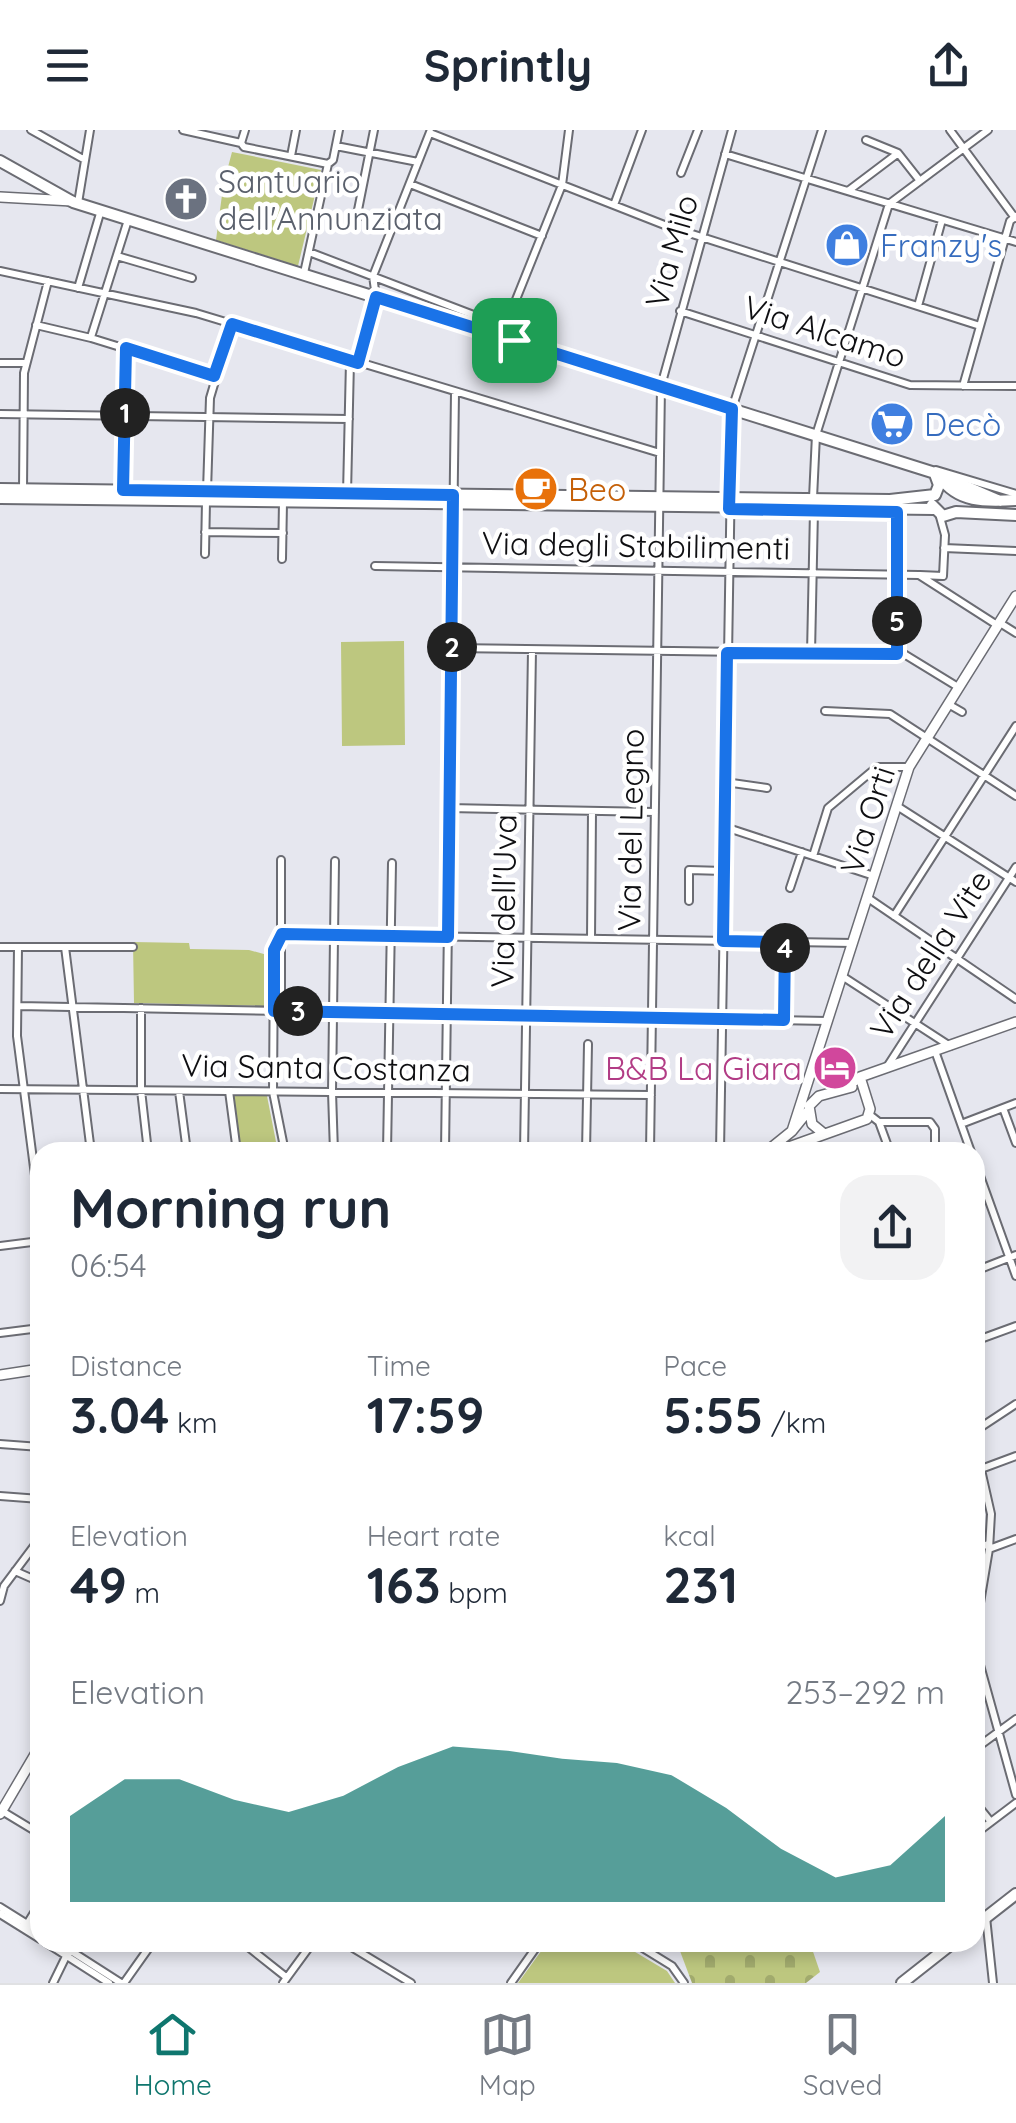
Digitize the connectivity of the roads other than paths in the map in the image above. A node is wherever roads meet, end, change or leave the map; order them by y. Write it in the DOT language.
graph roads {
  1 [pos="31,130"];
  2 [pos="90,130"];
  3 [pos="183,130"];
  4 [pos="245,130"];
  5 [pos="296,130"];
  6 [pos="339,130"];
  7 [pos="374,130"];
  8 [pos="569,130"];
  9 [pos="642,130"];
  10 [pos="698,130"];
  11 [pos="732,130"];
  12 [pos="822,130"];
  13 [pos="950,130"];
  14 [pos="988,130"];
  15 [pos="430,131"];
  16 [pos="866,140"];
  17 [pos="240,141"];
  18 [pos="336,146"];
  19 [pos="963,148"];
  20 [pos="370,152"];
  21 [pos="898,153"];
  22 [pos="725,154"];
  23 [pos="291,156"];
  24 [pos="85,160"];
  25 [pos="0,161"];
  26 [pos="418,162"];
  27 [pos="328,164"];
  28 [pos="680,173"];
  29 [pos="806,178"];
  30 [pos="920,180"];
  31 [pos="41,184"];
  32 [pos="410,184"];
  33 [pos="564,187"];
  34 [pos="848,191"];
  35 [pos="0,197"];
  36 [pos="39,200"];
  37 [pos="76,202"];
  38 [pos="889,204"];
  39 [pos="614,205"];
  40 [pos="101,210"];
  41 [pos="1014,216"];
  42 [pos="128,219"];
  43 [pos="942,220"];
  44 [pos="394,222"];
  45 [pos="542,236"];
  46 [pos="702,237"];
  47 [pos="1003,240"];
  48 [pos="1016,242"];
  49 [pos="310,252"];
  50 [pos="117,256"];
  51 [pos="780,262"];
  52 [pos="0,271"];
  53 [pos="304,274"];
  54 [pos="373,276"];
  55 [pos="192,278"];
  56 [pos="48,281"];
  57 [pos="78,288"];
  58 [pos="862,288"];
  59 [pos="105,294"];
  60 [pos="376,297"];
  61 [pos="918,306"];
  62 [pos="454,308"];
  63 [pos="680,311"];
  64 [pos="450,320"];
  65 [pos="232,324"];
  66 [pos="36,325"];
  67 [pos="980,326"];
  68 [pos="503,332"];
  69 [pos="756,335"];
  70 [pos="91,338"];
  71 [pos="126,348"];
  72 [pos="0,362"];
  73 [pos="354,362"];
  74 [pos="840,362"];
  75 [pos="26,363"];
  76 [pos="214,376"];
  77 [pos="661,386"];
  78 [pos="963,386"];
  79 [pos="1016,386"];
  80 [pos="454,392"];
  81 [pos="732,409"];
  82 [pos="0,414"];
  83 [pos="23,414"];
  84 [pos="125,416"];
  85 [pos="208,417"];
  86 [pos="349,418"];
  87 [pos="816,436"];
  88 [pos="660,453"];
  89 [pos="933,472"];
  90 [pos="0,489"];
  91 [pos="23,489"];
  92 [pos="123,490"];
  93 [pos="953,492"];
  94 [pos="54,494"];
  95 [pos="347,494"];
  96 [pos="936,494"];
  97 [pos="206,496"];
  98 [pos="1016,497"];
  99 [pos="0,498"];
  100 [pos="453,500"];
  101 [pos="1000,501"];
  102 [pos="283,502"];
  103 [pos="660,503"];
  104 [pos="729,504"];
  105 [pos="813,505"];
  106 [pos="894,512"];
  107 [pos="956,512"];
  108 [pos="1016,515"];
  109 [pos="938,516"];
  110 [pos="206,532"];
  111 [pos="283,534"];
  112 [pos="944,548"];
  113 [pos="1016,550"];
  114 [pos="205,554"];
  115 [pos="282,560"];
  116 [pos="374,566"];
  117 [pos="452,568"];
  118 [pos="658,571"];
  119 [pos="728,572"];
  120 [pos="812,573"];
  121 [pos="897,574"];
  122 [pos="919,575"];
  123 [pos="1014,601"];
  124 [pos="998,624"];
  125 [pos="1016,632"];
  126 [pos="452,648"];
  127 [pos="532,650"];
  128 [pos="658,652"];
  129 [pos="727,653"];
  130 [pos="811,653"];
  131 [pos="897,654"];
  132 [pos="958,687"];
  133 [pos="947,703"];
  134 [pos="825,711"];
  135 [pos="962,712"];
  136 [pos="1016,726"];
  137 [pos="926,737"];
  138 [pos="908,767"];
  139 [pos="984,776"];
  140 [pos="726,782"];
  141 [pos="767,788"];
  142 [pos="1016,796"];
  143 [pos="897,806"];
  144 [pos="449,808"];
  145 [pos="530,810"];
  146 [pos="592,811"];
  147 [pos="655,812"];
  148 [pos="725,826"];
  149 [pos="945,836"];
  150 [pos="802,852"];
  151 [pos="812,856"];
  152 [pos="282,860"];
  153 [pos="335,861"];
  154 [pos="392,862"];
  155 [pos="1016,867"];
  156 [pos="724,871"];
  157 [pos="874,876"];
  158 [pos="1012,880"];
  159 [pos="790,888"];
  160 [pos="868,898"];
  161 [pos="688,902"];
  162 [pos="894,916"];
  163 [pos="282,934"];
  164 [pos="334,935"];
  165 [pos="390,936"];
  166 [pos="448,937"];
  167 [pos="528,938"];
  168 [pos="591,939"];
  169 [pos="654,940"];
  170 [pos="723,941"];
  171 [pos="785,942"];
  172 [pos="853,944"];
  173 [pos="0,947"];
  174 [pos="18,947"];
  175 [pos="65,947"];
  176 [pos="133,948"];
  177 [pos="957,958"];
  178 [pos="842,976"];
  179 [pos="1016,999"];
  180 [pos="18,1006"];
  181 [pos="73,1007"];
  182 [pos="141,1008"];
  183 [pos="278,1011"];
  184 [pos="333,1012"];
  185 [pos="390,1013"];
  186 [pos="447,1014"];
  187 [pos="526,1016"];
  188 [pos="652,1018"];
  189 [pos="722,1019"];
  190 [pos="784,1020"];
  191 [pos="828,1021"];
  192 [pos="1016,1022"];
  193 [pos="915,1023"];
  194 [pos="588,1044"];
  195 [pos="950,1046"];
  196 [pos="935,1051"];
  197 [pos="886,1068"];
  198 [pos="864,1076"];
  199 [pos="810,1082"];
  200 [pos="848,1086"];
  201 [pos="0,1089"];
  202 [pos="23,1089"];
  203 [pos="83,1090"];
  204 [pos="141,1090"];
  205 [pos="179,1091"];
  206 [pos="229,1091"];
  207 [pos="273,1092"];
  208 [pos="332,1092"];
  209 [pos="866,1092"];
  210 [pos="388,1093"];
  211 [pos="446,1093"];
  212 [pos="525,1094"];
  213 [pos="587,1095"];
  214 [pos="651,1095"];
  215 [pos="1016,1103"];
  216 [pos="809,1108"];
  217 [pos="1002,1108"];
  218 [pos="870,1115"];
  219 [pos="961,1124"];
  220 [pos="881,1125"];
  221 [pos="792,1131"];
  222 [pos="824,1134"];
  223 [pos="30,1142"];
  224 [pos="90,1142"];
  225 [pos="147,1142"];
  226 [pos="186,1142"];
  227 [pos="236,1142"];
  228 [pos="283,1142"];
  229 [pos="334,1142"];
  230 [pos="387,1142"];
  231 [pos="445,1142"];
  232 [pos="524,1142"];
  233 [pos="586,1142"];
  234 [pos="650,1142"];
  235 [pos="720,1142"];
  236 [pos="778,1142"];
  237 [pos="802,1142"];
  238 [pos="887,1142"];
  239 [pos="935,1142"];
  240 [pos="968,1142"];
  241 [pos="1016,1143"];
  242 [pos="985,1187"];
  243 [pos="30,1242"];
  244 [pos="0,1246"];
  245 [pos="1013,1256"];
  246 [pos="985,1267"];
  247 [pos="1016,1276"];
  248 [pos="1016,1326"];
  249 [pos="30,1329"];
  250 [pos="0,1333"];
  251 [pos="985,1338"];
  252 [pos="30,1371"];
  253 [pos="0,1376"];
  254 [pos="1016,1404"];
  255 [pos="985,1424"];
  256 [pos="0,1444"];
  257 [pos="30,1446"];
  258 [pos="1016,1456"];
  259 [pos="985,1467"];
  260 [pos="985,1492"];
  261 [pos="0,1496"];
  262 [pos="30,1499"];
  263 [pos="1016,1539"];
  264 [pos="989,1546"];
  265 [pos="985,1547"];
  266 [pos="30,1551"];
  267 [pos="987,1561"];
  268 [pos="0,1572"];
  269 [pos="14,1573"];
  270 [pos="985,1573"];
  271 [pos="30,1579"];
  272 [pos="0,1601"];
  273 [pos="985,1695"];
  274 [pos="1016,1719"];
  275 [pos="998,1732"];
  276 [pos="985,1742"];
  277 [pos="30,1769"];
  278 [pos="1016,1794"];
  279 [pos="1016,1803"];
  280 [pos="1,1812"];
  281 [pos="985,1814"];
  282 [pos="991,1822"];
  283 [pos="985,1826"];
  284 [pos="30,1828"];
  285 [pos="1016,1894"];
  286 [pos="0,1910"];
  287 [pos="986,1917"];
  288 [pos="30,1918"];
  289 [pos="25,1926"];
  290 [pos="30,1930"];
  291 [pos="68,1952"];
  292 [pos="73,1952"];
  293 [pos="74,1952"];
  294 [pos="145,1952"];
  295 [pos="253,1952"];
  296 [pos="306,1952"];
  297 [pos="360,1952"];
  298 [pos="533,1952"];
  299 [pos="649,1952"];
  300 [pos="941,1952"];
  301 [pos="285,1980"];
  302 [pos="52,1983"];
  303 [pos="110,1983"];
  304 [pos="122,1983"];
  305 [pos="411,1983"];
  306 [pos="511,1983"];
  307 [pos="684,1983"];
  308 [pos="902,1983"];
  309 [pos="994,1983"];
  1 -- 24 [label="street"];
  2 -- 24 [label="street"];
  3 -- 17 [label="street"];
  4 -- 17 [label="street"];
  5 -- 23 [label="street"];
  6 -- 18 [label="street"];
  7 -- 20 [label="street"];
  8 -- 33 [label="street"];
  9 -- 39 [label="street"];
  10 -- 28 [label="street"];
  11 -- 22 [label="street, Via Milo"];
  12 -- 29 [label="street"];
  13 -- 19 [label="street"];
  14 -- 19 [label="street"];
  15 -- 26 [label="street"];
  15 -- 33 [label="street"];
  16 -- 21 [label="street"];
  17 -- 23 [label="street"];
  18 -- 20 [label="street"];
  18 -- 27 [label="street"];
  19 -- 30 [label="street"];
  19 -- 41 [label="street"];
  20 -- 26 [label="street"];
  20 -- 44 [label="street"];
  21 -- 30 [label="street"];
  21 -- 34 [label="street"];
  22 -- 29 [label="street"];
  22 -- 46 [label="street, Via Milo"];
  23 -- 27 [label="street"];
  24 -- 37 [label="street"];
  25 -- 31 [label="main road"];
  26 -- 32 [label="street"];
  27 -- 49 [label="street"];
  29 -- 34 [label="street"];
  29 -- 51 [label="street"];
  30 -- 38 [label="street"];
  31 -- 36 [label="street"];
  31 -- 37 [label="main road"];
  32 -- 44 [label="street"];
  32 -- 45 [label="street"];
  33 -- 39 [label="street"];
  33 -- 45 [label="street"];
  34 -- 38 [label="street"];
  35 -- 36 [label="street"];
  36 -- 37 [label="street"];
  37 -- 40 [label="main road"];
  38 -- 43 [label="street"];
  38 -- 58 [label="street"];
  39 -- 46 [label="street"];
  40 -- 42 [label="main road"];
  40 -- 57 [label="street"];
  41 -- 47 [label="street"];
  42 -- 50 [label="street"];
  42 -- 53 [label="main road"];
  43 -- 47 [label="street"];
  43 -- 61 [label="street"];
  44 -- 54 [label="street"];
  45 -- 68 [label="street"];
  46 -- 51 [label="street"];
  46 -- 63 [label="street, Via Milo"];
  47 -- 48 [label="street"];
  47 -- 67 [label="street"];
  49 -- 53 [label="street"];
  49 -- 54 [label="street"];
  50 -- 55 [label="street"];
  50 -- 59 [label="street"];
  51 -- 58 [label="street"];
  51 -- 69 [label="street"];
  52 -- 56 [label="street"];
  53 -- 60 [label="main road"];
  54 -- 60 [label="street"];
  54 -- 62 [label="street"];
  56 -- 57 [label="street"];
  56 -- 66 [label="street"];
  57 -- 59 [label="street"];
  58 -- 61 [label="street"];
  58 -- 74 [label="street"];
  59 -- 65 [label="street"];
  59 -- 70 [label="street"];
  60 -- 64 [label="main road"];
  60 -- 73 [label="street"];
  61 -- 67 [label="street"];
  62 -- 64 [label="street"];
  62 -- 68 [label="street"];
  63 -- 69 [label="street, Via Alcamo"];
  63 -- 77 [label="street, Via Milo"];
  64 -- 68 [label="main road"];
  65 -- 73 [label="street"];
  65 -- 76 [label="street"];
  66 -- 70 [label="street"];
  66 -- 75 [label="street"];
  67 -- 78 [label="street"];
  68 -- 77 [label="main road"];
  69 -- 74 [label="street, Via Alcamo"];
  69 -- 81 [label="street"];
  70 -- 71 [label="street"];
  71 -- 76 [label="street"];
  71 -- 84 [label="street"];
  72 -- 75 [label="street"];
  73 -- 80 [label="street"];
  73 -- 86 [label="street"];
  74 -- 78 [label="street, Via Alcamo"];
  74 -- 87 [label="street"];
  75 -- 83 [label="street"];
  76 -- 85 [label="street"];
  77 -- 81 [label="main road"];
  77 -- 88 [label="street, Via Milo"];
  78 -- 79 [label="street, Via Alcamo"];
  80 -- 88 [label="street"];
  80 -- 100 [label="street"];
  81 -- 87 [label="main road"];
  81 -- 104 [label="street"];
  82 -- 83 [label="street"];
  83 -- 84 [label="street"];
  83 -- 91 [label="street"];
  84 -- 85 [label="street"];
  84 -- 92 [label="street"];
  85 -- 86 [label="street"];
  85 -- 97 [label="street"];
  86 -- 95 [label="street"];
  87 -- 89 [label="main road"];
  87 -- 105 [label="street"];
  88 -- 103 [label="street, Via del Legno"];
  89 -- 93 [label="main road"];
  89 -- 96 [label="main road"];
  89 -- 98 [label="street"];
  89 -- 101 [label="main road"];
  90 -- 91 [label="main road"];
  91 -- 94 [label="main road"];
  92 -- 94 [label="main road"];
  92 -- 97 [label="main road"];
  93 -- 96 [label="main road"];
  93 -- 101 [label="main road"];
  93 -- 107 [label="main road"];
  94 -- 97 [label="main road"];
  94 -- 99 [label="main road"];
  95 -- 97 [label="main road"];
  95 -- 100 [label="main road"];
  96 -- 106 [label="main road"];
  96 -- 109 [label="main road"];
  97 -- 102 [label="main road"];
  97 -- 110 [label="street"];
  98 -- 101 [label="main road"];
  100 -- 102 [label="main road"];
  100 -- 103 [label="main road"];
  100 -- 117 [label="street"];
  102 -- 111 [label="street"];
  103 -- 104 [label="main road"];
  103 -- 118 [label="street, Via del Legno"];
  104 -- 105 [label="main road"];
  104 -- 119 [label="street"];
  105 -- 106 [label="main road"];
  105 -- 120 [label="street"];
  106 -- 109 [label="main road"];
  106 -- 121 [label="street"];
  107 -- 108 [label="main road"];
  107 -- 109 [label="main road"];
  109 -- 112 [label="street"];
  110 -- 111 [label="street"];
  110 -- 114 [label="street"];
  111 -- 115 [label="street"];
  112 -- 113 [label="street"];
  112 -- 122 [label="street, Via degli Stabilimenti"];
  116 -- 117 [label="street, Via degli Stabilimenti"];
  117 -- 118 [label="street, Via degli Stabilimenti"];
  117 -- 126 [label="street"];
  118 -- 119 [label="street, Via degli Stabilimenti"];
  118 -- 128 [label="street, Via del Legno"];
  119 -- 120 [label="street, Via degli Stabilimenti"];
  119 -- 129 [label="street"];
  120 -- 121 [label="street, Via degli Stabilimenti"];
  120 -- 130 [label="street"];
  121 -- 122 [label="street, Via degli Stabilimenti"];
  121 -- 131 [label="street"];
  122 -- 124 [label="street"];
  123 -- 124 [label="street, Via Orti"];
  124 -- 125 [label="street"];
  124 -- 132 [label="street, Via Orti"];
  126 -- 127 [label="street"];
  126 -- 144 [label="street"];
  127 -- 128 [label="street"];
  127 -- 145 [label="street, Via dell'Uva"];
  128 -- 129 [label="street"];
  128 -- 147 [label="street, Via del Legno"];
  129 -- 130 [label="street"];
  129 -- 140 [label="street"];
  130 -- 131 [label="street"];
  131 -- 132 [label="street"];
  132 -- 133 [label="street, Via Orti"];
  133 -- 135 [label="street"];
  133 -- 137 [label="street, Via Orti"];
  134 -- 137 [label="street"];
  136 -- 139 [label="street"];
  137 -- 138 [label="street, Via Orti"];
  137 -- 139 [label="street"];
  138 -- 143 [label="street, Via Orti"];
  138 -- 151 [label="street"];
  139 -- 142 [label="street"];
  139 -- 149 [label="street"];
  140 -- 141 [label="street"];
  140 -- 148 [label="street"];
  143 -- 149 [label="street"];
  143 -- 157 [label="street, Via Orti"];
  144 -- 145 [label="street"];
  144 -- 166 [label="street"];
  145 -- 146 [label="street"];
  145 -- 167 [label="street, Via dell'Uva"];
  146 -- 147 [label="street"];
  146 -- 168 [label="street"];
  147 -- 169 [label="street, Via del Legno"];
  148 -- 150 [label="street"];
  148 -- 156 [label="street"];
  149 -- 158 [label="street"];
  149 -- 162 [label="street"];
  150 -- 151 [label="street"];
  150 -- 159 [label="street"];
  151 -- 157 [label="street"];
  152 -- 163 [label="street"];
  153 -- 164 [label="street"];
  154 -- 165 [label="street"];
  155 -- 158 [label="street, Via della Vite"];
  156 -- 161 [label="street"];
  156 -- 170 [label="street"];
  157 -- 160 [label="street, Via Orti"];
  158 -- 177 [label="street, Via della Vite"];
  160 -- 162 [label="street"];
  160 -- 172 [label="street, Via Orti"];
  162 -- 177 [label="street"];
  163 -- 164 [label="street"];
  163 -- 183 [label="street"];
  164 -- 165 [label="street"];
  164 -- 184 [label="street"];
  165 -- 166 [label="street"];
  165 -- 185 [label="street"];
  166 -- 167 [label="street"];
  166 -- 186 [label="street"];
  167 -- 168 [label="street"];
  167 -- 187 [label="street, Via dell'Uva"];
  168 -- 169 [label="street"];
  169 -- 170 [label="street"];
  169 -- 188 [label="street, Via del Legno"];
  170 -- 171 [label="street"];
  170 -- 189 [label="street"];
  171 -- 172 [label="street"];
  171 -- 190 [label="street"];
  172 -- 178 [label="street, Via Orti"];
  173 -- 174 [label="street"];
  174 -- 175 [label="street"];
  174 -- 180 [label="street"];
  175 -- 176 [label="street"];
  175 -- 181 [label="street"];
  177 -- 179 [label="street"];
  177 -- 193 [label="street, Via della Vite"];
  178 -- 191 [label="street, Via Orti"];
  178 -- 193 [label="street"];
  180 -- 181 [label="street"];
  180 -- 202 [label="street"];
  181 -- 182 [label="street"];
  181 -- 203 [label="street"];
  182 -- 183 [label="street"];
  182 -- 204 [label="street"];
  183 -- 184 [label="street"];
  183 -- 207 [label="street"];
  184 -- 185 [label="street"];
  184 -- 208 [label="street"];
  185 -- 186 [label="street"];
  185 -- 210 [label="street"];
  186 -- 187 [label="street"];
  186 -- 211 [label="street"];
  187 -- 188 [label="street"];
  187 -- 212 [label="street, Via dell'Uva"];
  188 -- 189 [label="street"];
  188 -- 214 [label="street, Via del Legno"];
  189 -- 190 [label="street"];
  189 -- 235 [label="street"];
  190 -- 191 [label="street"];
  191 -- 199 [label="street, Via Orti"];
  192 -- 195 [label="street"];
  193 -- 195 [label="street"];
  193 -- 197 [label="street, Via della Vite"];
  194 -- 213 [label="street"];
  195 -- 196 [label="street"];
  196 -- 197 [label="street"];
  196 -- 219 [label="street"];
  197 -- 198 [label="street"];
  198 -- 200 [label="street"];
  198 -- 209 [label="street"];
  199 -- 216 [label="street"];
  199 -- 221 [label="street"];
  200 -- 209 [label="street"];
  200 -- 216 [label="street"];
  201 -- 202 [label="street, Via Santa Costanza"];
  202 -- 203 [label="street, Via Santa Costanza"];
  202 -- 223 [label="street"];
  203 -- 204 [label="street, Via Santa Costanza"];
  203 -- 224 [label="street"];
  204 -- 205 [label="street, Via Santa Costanza"];
  204 -- 225 [label="street"];
  205 -- 206 [label="street, Via Santa Costanza"];
  205 -- 226 [label="street"];
  206 -- 207 [label="street, Via Santa Costanza"];
  206 -- 227 [label="street"];
  207 -- 208 [label="street, Via Santa Costanza"];
  207 -- 228 [label="street"];
  208 -- 210 [label="street, Via Santa Costanza"];
  208 -- 229 [label="street"];
  209 -- 218 [label="street"];
  210 -- 211 [label="street, Via Santa Costanza"];
  210 -- 230 [label="street"];
  211 -- 212 [label="street, Via Santa Costanza"];
  211 -- 231 [label="street"];
  212 -- 213 [label="street, Via Santa Costanza"];
  212 -- 232 [label="street, Via dell'Uva"];
  213 -- 214 [label="street, Via Santa Costanza"];
  213 -- 233 [label="street"];
  214 -- 234 [label="street, Via del Legno"];
  215 -- 217 [label="street"];
  216 -- 221 [label="street"];
  216 -- 222 [label="street"];
  217 -- 219 [label="street"];
  217 -- 241 [label="street"];
  218 -- 220 [label="street"];
  218 -- 222 [label="street"];
  219 -- 240 [label="street"];
  220 -- 238 [label="street"];
  220 -- 239 [label="street"];
  221 -- 236 [label="street"];
  222 -- 237 [label="street"];
  242 -- 245 [label="street"];
  243 -- 244 [label="street"];
  245 -- 246 [label="street"];
  245 -- 247 [label="street"];
  248 -- 251 [label="street"];
  249 -- 250 [label="street"];
  252 -- 253 [label="street"];
  254 -- 255 [label="street"];
  256 -- 257 [label="street"];
  258 -- 259 [label="street"];
  260 -- 264 [label="street"];
  261 -- 262 [label="street"];
  263 -- 264 [label="street"];
  264 -- 265 [label="street"];
  264 -- 267 [label="street"];
  266 -- 269 [label="street"];
  267 -- 270 [label="street"];
  268 -- 269 [label="street"];
  269 -- 271 [label="street"];
  269 -- 272 [label="street"];
  273 -- 275 [label="street"];
  274 -- 275 [label="street"];
  275 -- 276 [label="street"];
  275 -- 278 [label="street"];
  277 -- 280 [label="street"];
  279 -- 282 [label="street"];
  280 -- 284 [label="street"];
  281 -- 282 [label="street"];
  282 -- 283 [label="street"];
  285 -- 287 [label="main road"];
  286 -- 289 [label="street"];
  287 -- 309 [label="street"];
  288 -- 289 [label="street"];
  289 -- 290 [label="street"];
  291 -- 302 [label="street"];
  292 -- 303 [label="street"];
  293 -- 304 [label="street"];
  294 -- 304 [label="street"];
  295 -- 301 [label="street"];
  296 -- 301 [label="street"];
  297 -- 305 [label="street"];
  298 -- 306 [label="street"];
  299 -- 307 [label="street"];
  300 -- 308 [label="main road"];
}
